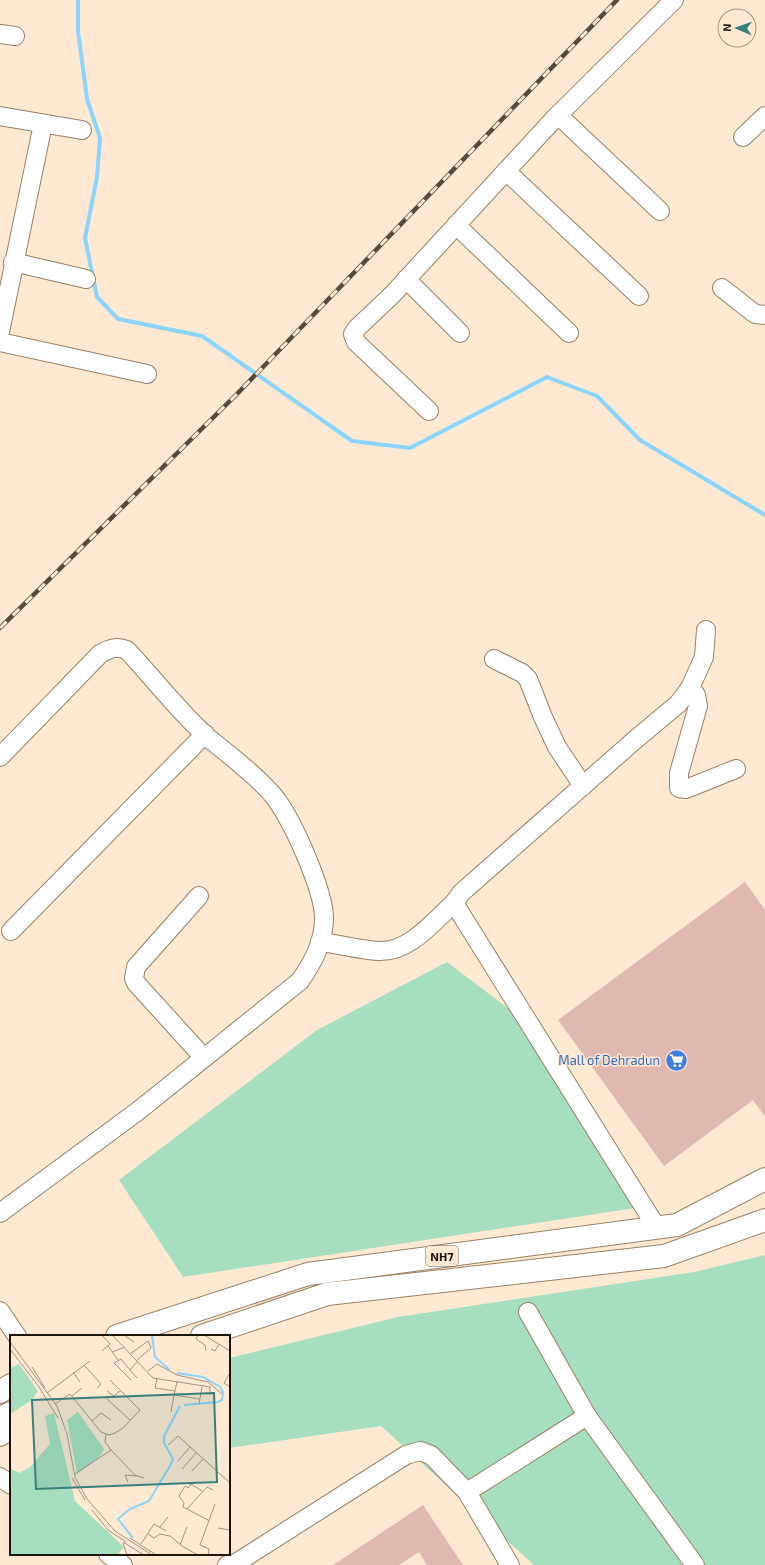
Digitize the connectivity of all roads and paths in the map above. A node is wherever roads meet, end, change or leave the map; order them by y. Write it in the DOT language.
graph roads {
  1 [pos="674,0"];
  2 [pos="558,115"];
  3 [pos="0,116"];
  4 [pos="765,116"];
  5 [pos="43,124"];
  6 [pos="82,130"];
  7 [pos="743,138"];
  8 [pos="506,171"];
  9 [pos="660,211"];
  10 [pos="456,225"];
  11 [pos="13,262"];
  12 [pos="86,279"];
  13 [pos="406,279"];
  14 [pos="722,288"];
  15 [pos="640,296"];
  16 [pos="765,315"];
  17 [pos="0,332"];
  18 [pos="570,333"];
  19 [pos="460,334"];
  20 [pos="0,342"];
  21 [pos="147,374"];
  22 [pos="429,411"];
  23 [pos="706,630"];
  24 [pos="494,659"];
  25 [pos="690,688"];
  26 [pos="205,734"];
  27 [pos="0,757"];
  28 [pos="736,769"];
  29 [pos="583,786"];
  30 [pos="199,896"];
  31 [pos="454,903"];
  32 [pos="11,931"];
  33 [pos="320,942"];
  34 [pos="204,1058"];
  35 [pos="765,1179"];
  36 [pos="0,1213"];
  37 [pos="765,1220"];
  38 [pos="657,1228"];
  39 [pos="0,1311"];
  40 [pos="528,1312"];
  41 [pos="16,1335"];
  42 [pos="120,1335"];
  43 [pos="205,1335"];
  44 [pos="10,1387"];
  45 [pos="0,1392"];
  46 [pos="10,1413"];
  47 [pos="587,1416"];
  48 [pos="0,1418"];
  49 [pos="10,1431"];
  50 [pos="0,1436"];
  51 [pos="0,1477"];
  52 [pos="10,1484"];
  53 [pos="467,1492"];
  54 [pos="109,1555"];
  55 [pos="233,1564"];
  56 [pos="123,1565"];
  57 [pos="510,1565"];
  58 [pos="694,1565"];
  1 -- 2 [label="street"];
  2 -- 8 [label="street"];
  2 -- 9 [label="street"];
  3 -- 5 [label="street"];
  4 -- 7 [label="street"];
  5 -- 6 [label="street"];
  5 -- 11 [label="street"];
  8 -- 10 [label="street"];
  8 -- 15 [label="street"];
  10 -- 13 [label="street"];
  10 -- 18 [label="street"];
  11 -- 12 [label="street"];
  11 -- 17 [label="street"];
  13 -- 19 [label="street"];
  13 -- 22 [label="street"];
  14 -- 16 [label="street"];
  20 -- 21 [label="street"];
  23 -- 25 [label="street"];
  24 -- 29 [label="street"];
  25 -- 28 [label="street"];
  25 -- 29 [label="street"];
  26 -- 27 [label="street"];
  26 -- 32 [label="street"];
  26 -- 33 [label="street"];
  29 -- 31 [label="street"];
  30 -- 34 [label="street"];
  31 -- 33 [label="street"];
  31 -- 38 [label="street"];
  33 -- 34 [label="street"];
  34 -- 36 [label="street"];
  35 -- 38 [label="highway, NH7"];
  37 -- 43 [label="highway, NH7"];
  38 -- 42 [label="highway, NH7"];
  39 -- 41 [label="street"];
  40 -- 47 [label="street"];
  44 -- 45 [label="highway"];
  46 -- 48 [label="highway"];
  47 -- 53 [label="street"];
  47 -- 58 [label="street"];
  49 -- 50 [label="street"];
  51 -- 52 [label="street"];
  53 -- 55 [label="street"];
  53 -- 57 [label="street"];
  54 -- 56 [label="street"];
}
